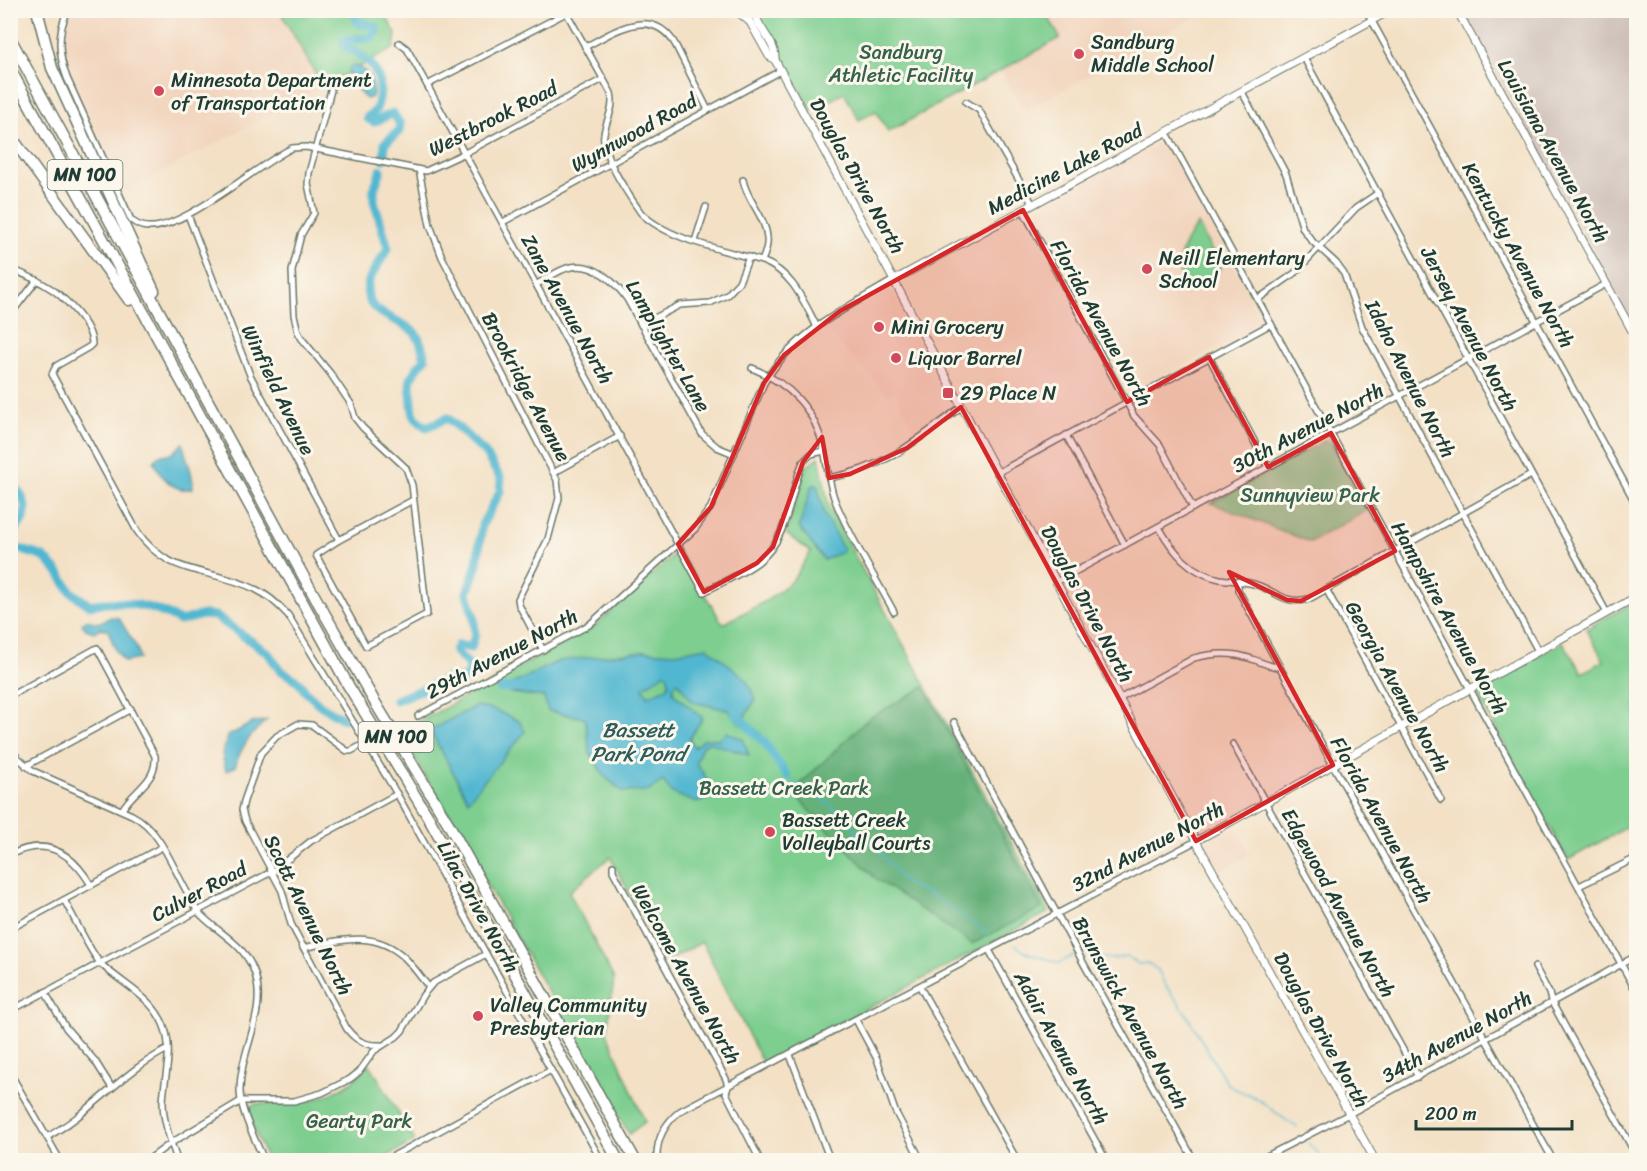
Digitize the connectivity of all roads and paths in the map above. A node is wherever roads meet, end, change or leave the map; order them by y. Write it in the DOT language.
graph roads {
  1 [pos="38,10"];
  2 [pos="68,10"];
  3 [pos="747,10"];
  4 [pos="754,10"];
  5 [pos="1366,10"];
  6 [pos="1391,10"];
  7 [pos="1458,10"];
  8 [pos="736,11"];
  9 [pos="566,12"];
  10 [pos="1372,21"];
  11 [pos="10,38"];
  12 [pos="399,43"];
  13 [pos="585,47"];
  14 [pos="1304,58"];
  15 [pos="775,60"];
  16 [pos="10,69"];
  17 [pos="780,71"];
  18 [pos="603,79"];
  19 [pos="427,84"];
  20 [pos="331,90"];
  21 [pos="1242,92"];
  22 [pos="966,102"];
  23 [pos="708,110"];
  24 [pos="1167,132"];
  25 [pos="10,135"];
  26 [pos="315,149"];
  27 [pos="465,153"];
  28 [pos="612,163"];
  29 [pos="419,170"];
  30 [pos="743,180"];
  31 [pos="1378,193"];
  32 [pos="1033,205"];
  33 [pos="706,207"];
  34 [pos="1023,210"];
  35 [pos="188,215"];
  36 [pos="502,222"];
  37 [pos="695,241"];
  38 [pos="1319,248"];
  39 [pos="749,257"];
  40 [pos="762,261"];
  41 [pos="10,268"];
  42 [pos="37,280"];
  43 [pos="894,280"];
  44 [pos="537,284"];
  45 [pos="1606,284"];
  46 [pos="1258,299"];
  47 [pos="159,312"];
  48 [pos="10,315"];
  49 [pos="1536,321"];
  50 [pos="1271,324"];
  51 [pos="640,325"];
  52 [pos="817,327"];
  53 [pos="157,338"];
  54 [pos="1636,338"];
  55 [pos="1209,357"];
  56 [pos="1468,359"];
  57 [pos="752,368"];
  58 [pos="769,375"];
  59 [pos="1399,396"];
  60 [pos="1127,402"];
  61 [pos="961,407"];
  62 [pos="1331,433"];
  63 [pos="1066,435"];
  64 [pos="620,436"];
  65 [pos="824,451"];
  66 [pos="734,454"];
  67 [pos="1268,467"];
  68 [pos="555,472"];
  69 [pos="997,473"];
  70 [pos="1531,476"];
  71 [pos="829,478"];
  72 [pos="413,500"];
  73 [pos="1636,504"];
  74 [pos="1194,508"];
  75 [pos="1463,513"];
  76 [pos="1159,526"];
  77 [pos="339,540"];
  78 [pos="678,544"];
  79 [pos="1125,545"];
  80 [pos="1395,551"];
  81 [pos="1238,581"];
  82 [pos="1056,582"];
  83 [pos="1326,589"];
  84 [pos="1636,597"];
  85 [pos="894,612"];
  86 [pos="1607,613"];
  87 [pos="543,650"];
  88 [pos="1538,651"];
  89 [pos="1280,667"];
  90 [pos="1470,689"];
  91 [pos="10,696"];
  92 [pos="1119,699"];
  93 [pos="131,709"];
  94 [pos="418,716"];
  95 [pos="954,722"];
  96 [pos="1401,728"];
  97 [pos="366,743"];
  98 [pos="1233,744"];
  99 [pos="10,747"];
  100 [pos="1333,765"];
  101 [pos="26,766"];
  102 [pos="398,794"];
  103 [pos="1441,800"];
  104 [pos="1264,803"];
  105 [pos="122,810"];
  106 [pos="1196,841"];
  107 [pos="162,847"];
  108 [pos="10,855"];
  109 [pos="1636,858"];
  110 [pos="613,866"];
  111 [pos="272,872"];
  112 [pos="91,885"];
  113 [pos="1579,886"];
  114 [pos="64,900"];
  115 [pos="198,910"];
  116 [pos="1058,914"];
  117 [pos="10,929"];
  118 [pos="303,948"];
  119 [pos="989,950"];
  120 [pos="486,954"];
  121 [pos="1636,956"];
  122 [pos="100,962"];
  123 [pos="1622,964"];
  124 [pos="1535,967"];
  125 [pos="429,987"];
  126 [pos="920,987"];
  127 [pos="1636,991"];
  128 [pos="45,992"];
  129 [pos="1551,1001"];
  130 [pos="10,1011"];
  131 [pos="856,1020"];
  132 [pos="1486,1039"];
  133 [pos="381,1046"];
  134 [pos="168,1048"];
  135 [pos="790,1055"];
  136 [pos="551,1070"];
  137 [pos="10,1073"];
  138 [pos="1418,1077"];
  139 [pos="728,1087"];
  140 [pos="112,1088"];
  141 [pos="241,1101"];
  142 [pos="1349,1114"];
  143 [pos="47,1137"];
  144 [pos="171,1143"];
  145 [pos="1636,1155"];
  146 [pos="60,1161"];
  147 [pos="148,1161"];
  148 [pos="177,1161"];
  149 [pos="264,1161"];
  150 [pos="386,1161"];
  151 [pos="601,1161"];
  152 [pos="618,1161"];
  153 [pos="635,1161"];
  154 [pos="657,1161"];
  155 [pos="760,1161"];
  156 [pos="830,1161"];
  157 [pos="921,1161"];
  158 [pos="1017,1161"];
  159 [pos="1106,1161"];
  160 [pos="1194,1161"];
  161 [pos="1259,1161"];
  162 [pos="1375,1161"];
  163 [pos="1553,1161"];
  1 -- 47 [label="highway"];
  2 -- 35 [label="street, Westbrook Road"];
  3 -- 8 [label="street, Douglas Drive North"];
  4 -- 15 [label="street, Douglas Drive North"];
  5 -- 10 [label="street, Kentucky Avenue North"];
  6 -- 10 [label="street, Medicine Lake Road"];
  7 -- 45 [label="street, Louisiana Avenue North"];
  8 -- 15 [label="street, Douglas Drive North"];
  9 -- 13 [label="street"];
  9 -- 19 [label="street"];
  10 -- 14 [label="street, Medicine Lake Road"];
  10 -- 49 [label="street, Kentucky Avenue North"];
  11 -- 47 [label="highway, MN 100"];
  12 -- 19 [label="street, Zane Avenue North"];
  13 -- 18 [label="street"];
  13 -- 23 [label="street"];
  14 -- 21 [label="street, Medicine Lake Road"];
  14 -- 31 [label="street, Jersey Avenue North"];
  15 -- 17 [label="street, Douglas Drive North"];
  16 -- 53 [label="highway, MN 100"];
  17 -- 23 [label="street, Wynnwood Road"];
  17 -- 43 [label="street, Douglas Drive North"];
  18 -- 27 [label="street, Westbrook Road"];
  18 -- 28 [label="street"];
  19 -- 27 [label="street, Zane Avenue North"];
  20 -- 26 [label="street"];
  21 -- 24 [label="street, Medicine Lake Road"];
  21 -- 38 [label="street, Idaho Avenue North"];
  22 -- 32 [label="street"];
  23 -- 28 [label="street, Wynnwood Road"];
  24 -- 32 [label="street, Medicine Lake Road"];
  24 -- 46 [label="street, Hampshire Avenue North"];
  25 -- 53 [label="highway"];
  26 -- 29 [label="street, Westbrook Road"];
  26 -- 35 [label="street, Westbrook Road"];
  26 -- 72 [label="street"];
  27 -- 29 [label="street, Westbrook Road"];
  27 -- 36 [label="street, Zane Avenue North"];
  28 -- 36 [label="street, Wynnwood Road"];
  28 -- 37 [label="street"];
  29 -- 68 [label="street, Brookridge Avenue"];
  30 -- 40 [label="street"];
  31 -- 38 [label="street"];
  31 -- 56 [label="street, Jersey Avenue North"];
  32 -- 34 [label="street, Medicine Lake Road"];
  33 -- 37 [label="street"];
  34 -- 43 [label="street, Medicine Lake Road"];
  34 -- 60 [label="street, Florida Avenue North"];
  35 -- 77 [label="street, Winfield Avenue"];
  36 -- 44 [label="street, Zane Avenue North"];
  37 -- 39 [label="street"];
  38 -- 46 [label="street"];
  38 -- 59 [label="street, Idaho Avenue North"];
  39 -- 40 [label="street"];
  39 -- 51 [label="street"];
  40 -- 52 [label="street"];
  41 -- 42 [label="street"];
  42 -- 48 [label="street"];
  42 -- 97 [label="street, Lilac Drive North"];
  43 -- 52 [label="street, Medicine Lake Road"];
  43 -- 61 [label="street, Douglas Drive North"];
  44 -- 51 [label="street, Lamplighter Lane"];
  44 -- 64 [label="street, Zane Avenue North"];
  45 -- 49 [label="street, 30th Avenue North"];
  45 -- 54 [label="street, Louisiana Avenue North"];
  46 -- 50 [label="street, Hampshire Avenue North"];
  47 -- 153 [label="highway, MN 100"];
  49 -- 56 [label="street, 30th Avenue North"];
  49 -- 73 [label="street, Kentucky Avenue North"];
  50 -- 55 [label="street"];
  50 -- 62 [label="street, Hampshire Avenue North"];
  51 -- 66 [label="street, Lamplighter Lane"];
  52 -- 58 [label="street, Medicine Lake Road"];
  53 -- 152 [label="highway, MN 100"];
  55 -- 60 [label="street"];
  55 -- 67 [label="street"];
  56 -- 59 [label="street, 30th Avenue North"];
  56 -- 70 [label="street, Jersey Avenue North"];
  57 -- 58 [label="street"];
  58 -- 65 [label="street"];
  58 -- 66 [label="street, Medicine Lake Road"];
  59 -- 62 [label="street, 30th Avenue North"];
  59 -- 75 [label="street, Idaho Avenue North"];
  60 -- 63 [label="street"];
  60 -- 74 [label="street, Florida Avenue North"];
  61 -- 69 [label="street, Douglas Drive North"];
  61 -- 71 [label="street"];
  62 -- 67 [label="street, 30th Avenue North"];
  62 -- 80 [label="street, Hampshire Avenue North"];
  63 -- 69 [label="street"];
  63 -- 79 [label="street"];
  64 -- 68 [label="street"];
  64 -- 78 [label="street, Zane Avenue North"];
  65 -- 71 [label="street"];
  65 -- 78 [label="street, Zane Avenue North"];
  66 -- 78 [label="street, Medicine Lake Road"];
  67 -- 74 [label="street, 30th Avenue North"];
  68 -- 87 [label="street, Brookridge Avenue"];
  69 -- 82 [label="street, Douglas Drive North"];
  70 -- 75 [label="street"];
  70 -- 86 [label="street, Jersey Avenue North"];
  71 -- 85 [label="street"];
  72 -- 77 [label="street"];
  72 -- 77 [label="street"];
  74 -- 76 [label="street, 30th Avenue North"];
  75 -- 80 [label="street"];
  75 -- 88 [label="street, Idaho Avenue North"];
  76 -- 79 [label="street, 30th Avenue North"];
  76 -- 81 [label="street"];
  78 -- 87 [label="street, 29th Avenue North"];
  79 -- 82 [label="street, 30th Avenue North"];
  80 -- 83 [label="street"];
  80 -- 90 [label="street, Hampshire Avenue North"];
  81 -- 83 [label="street"];
  81 -- 89 [label="street, Florida Avenue North"];
  82 -- 92 [label="street, Douglas Drive North"];
  83 -- 96 [label="street, Georgia Avenue North"];
  84 -- 86 [label="street, 32nd Avenue North"];
  86 -- 88 [label="street, 32nd Avenue North"];
  87 -- 94 [label="street, 29th Avenue North"];
  88 -- 90 [label="street, 32nd Avenue North"];
  89 -- 92 [label="street"];
  89 -- 100 [label="street, Florida Avenue North"];
  90 -- 96 [label="street, 32nd Avenue North"];
  90 -- 113 [label="street, Hampshire Avenue North"];
  91 -- 93 [label="street"];
  92 -- 106 [label="street, Douglas Drive North"];
  93 -- 101 [label="street"];
  93 -- 105 [label="street"];
  95 -- 116 [label="street, Brunswick Avenue North"];
  96 -- 100 [label="street, 32nd Avenue North"];
  96 -- 103 [label="street, Georgia Avenue North"];
  97 -- 102 [label="street, Lilac Drive North"];
  97 -- 111 [label="street, Scott Avenue North"];
  98 -- 104 [label="street, Edgewood Avenue North"];
  99 -- 101 [label="street"];
  100 -- 104 [label="street, 32nd Avenue North"];
  100 -- 132 [label="street, Florida Avenue North"];
  101 -- 105 [label="street"];
  102 -- 111 [label="street, Culver Road"];
  102 -- 120 [label="street, Lilac Drive North"];
  104 -- 106 [label="street, 32nd Avenue North"];
  104 -- 138 [label="street, Edgewood Avenue North"];
  105 -- 107 [label="street"];
  106 -- 116 [label="street, 32nd Avenue North"];
  106 -- 142 [label="street, Douglas Drive North"];
  107 -- 112 [label="street"];
  107 -- 115 [label="street"];
  108 -- 112 [label="street"];
  109 -- 113 [label="street"];
  110 -- 139 [label="street, Welcome Avenue North"];
  111 -- 115 [label="street, Culver Road"];
  111 -- 118 [label="street, Scott Avenue North"];
  112 -- 114 [label="street"];
  113 -- 123 [label="street, Hampshire Avenue North"];
  114 -- 117 [label="street"];
  114 -- 122 [label="street"];
  115 -- 122 [label="street, Culver Road"];
  115 -- 141 [label="street"];
  116 -- 119 [label="street, 32nd Avenue North"];
  116 -- 160 [label="street, Brunswick Avenue North"];
  118 -- 125 [label="street"];
  118 -- 133 [label="street, Scott Avenue North"];
  119 -- 126 [label="street, 32nd Avenue North"];
  119 -- 159 [label="street, Adair Avenue North"];
  120 -- 125 [label="street"];
  120 -- 136 [label="street, Lilac Drive North"];
  121 -- 123 [label="street, 34th Avenue North"];
  122 -- 128 [label="street, Culver Road"];
  122 -- 134 [label="street"];
  123 -- 127 [label="street, Hampshire Avenue North"];
  123 -- 129 [label="street, 34th Avenue North"];
  124 -- 129 [label="street"];
  125 -- 133 [label="street"];
  126 -- 131 [label="street, 32nd Avenue North"];
  126 -- 158 [label="street"];
  128 -- 130 [label="street, Culver Road"];
  128 -- 140 [label="street"];
  129 -- 132 [label="street, 34th Avenue North"];
  129 -- 145 [label="street"];
  131 -- 135 [label="street, 32nd Avenue North"];
  131 -- 157 [label="street"];
  132 -- 138 [label="street, 34th Avenue North"];
  132 -- 163 [label="street, Florida Avenue North"];
  133 -- 141 [label="street"];
  134 -- 140 [label="street"];
  134 -- 144 [label="street"];
  135 -- 139 [label="street, 32nd Avenue North"];
  135 -- 156 [label="street"];
  136 -- 150 [label="street"];
  136 -- 151 [label="street, Lilac Drive North"];
  137 -- 143 [label="street"];
  138 -- 142 [label="street, 34th Avenue North"];
  139 -- 154 [label="street, 32nd Avenue North"];
  139 -- 155 [label="street, Welcome Avenue North"];
  140 -- 143 [label="street"];
  141 -- 144 [label="street"];
  141 -- 149 [label="street"];
  142 -- 161 [label="street, 34th Avenue North"];
  142 -- 162 [label="street, Douglas Drive North"];
  143 -- 146 [label="street"];
  144 -- 147 [label="street"];
  144 -- 148 [label="street"];
}
